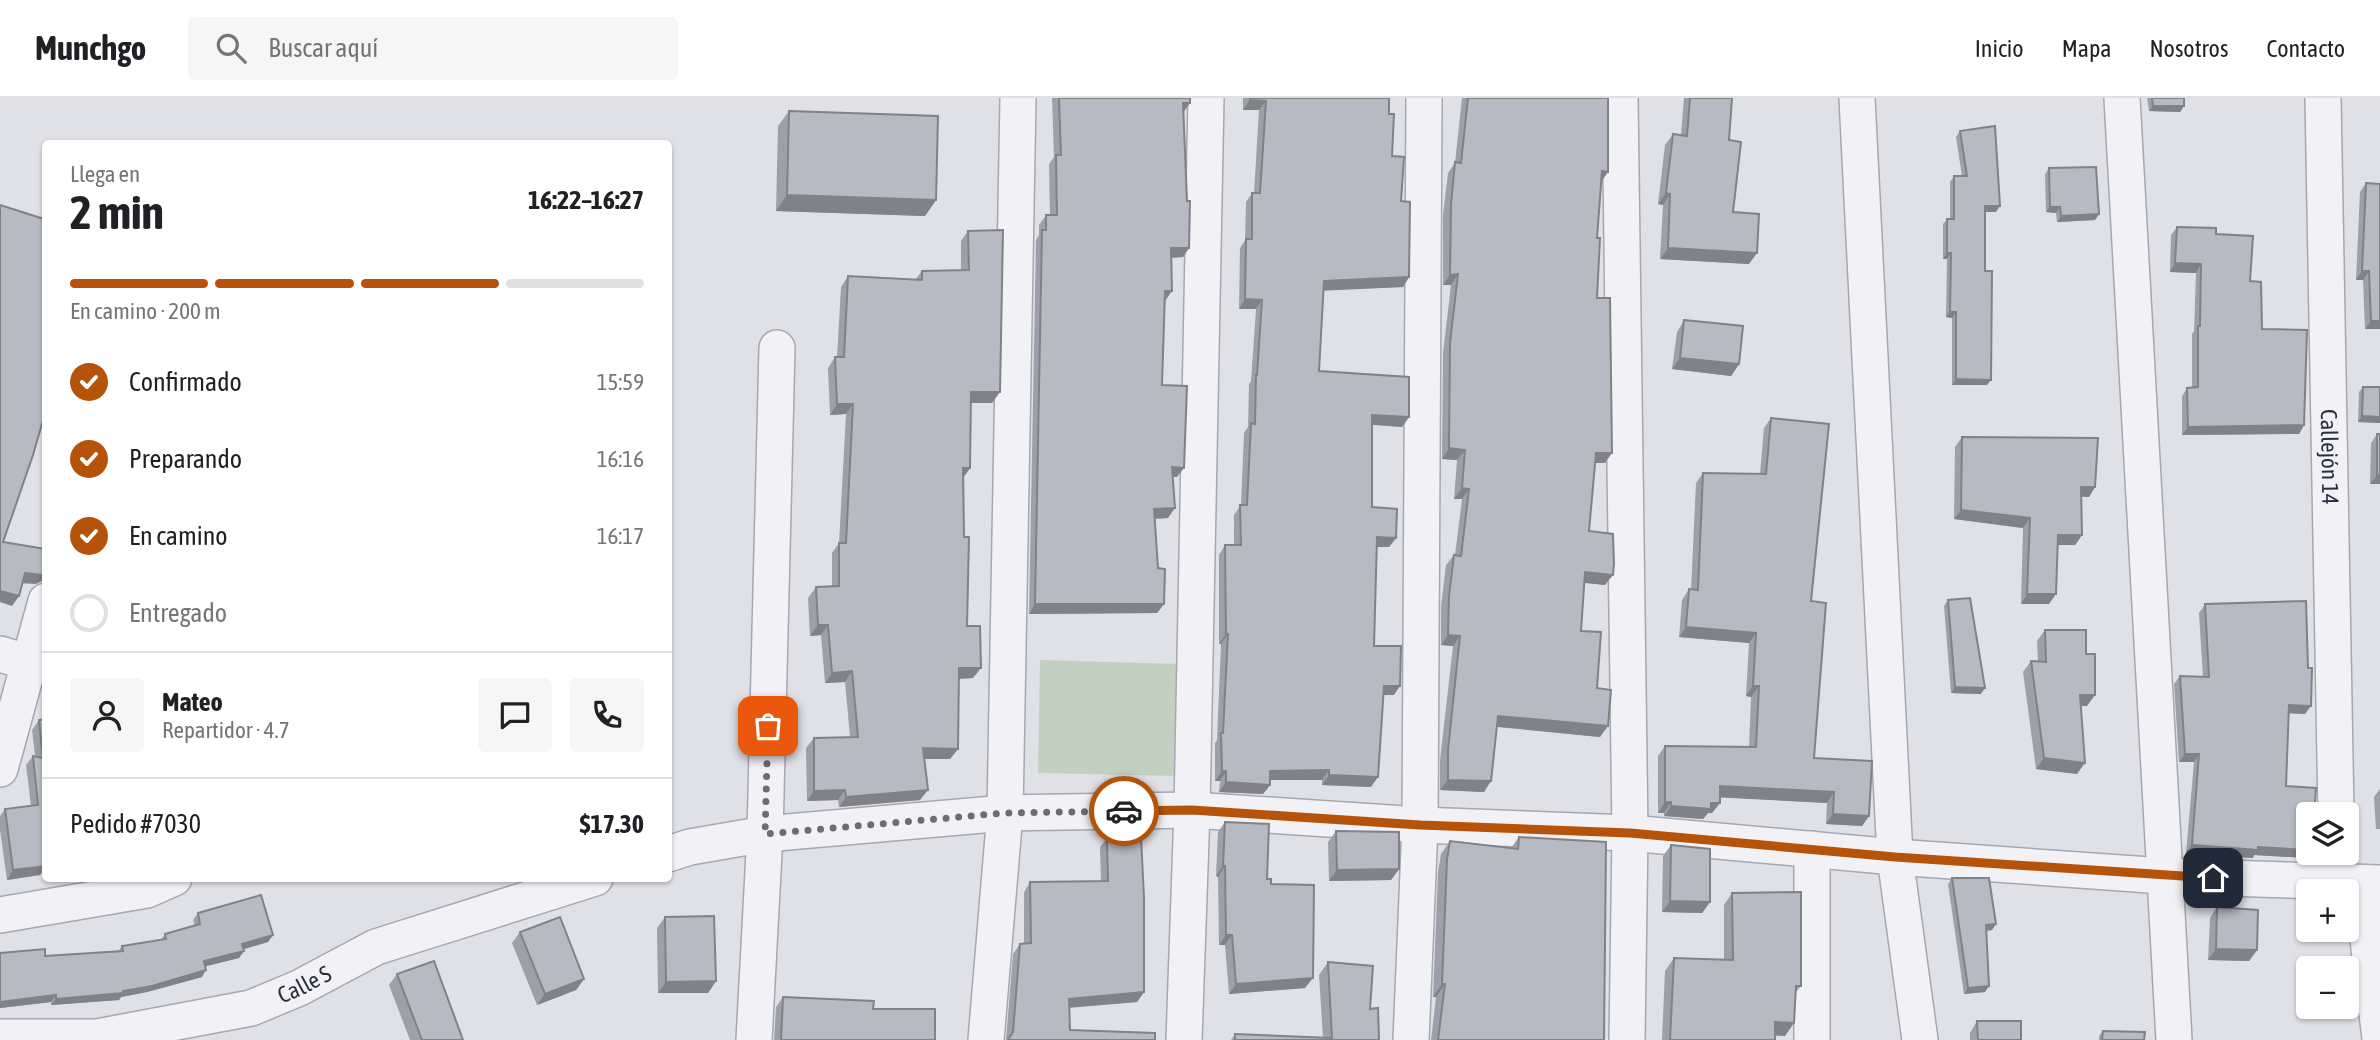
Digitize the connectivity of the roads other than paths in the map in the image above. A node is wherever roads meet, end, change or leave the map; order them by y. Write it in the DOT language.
graph roads {
  1 [pos="1018,98"];
  2 [pos="1206,98"];
  3 [pos="1424,98"];
  4 [pos="1620,98"];
  5 [pos="1857,98"];
  6 [pos="2122,98"];
  7 [pos="2323,98"];
  8 [pos="777,348"];
  9 [pos="42,608"];
  10 [pos="14,658"];
  11 [pos="8,704"];
  12 [pos="0,769"];
  13 [pos="2336,802"];
  14 [pos="1192,810"];
  15 [pos="1005,813"];
  16 [pos="1420,825"];
  17 [pos="1630,833"];
  18 [pos="765,834"];
  19 [pos="1812,849"];
  20 [pos="672,853"];
  21 [pos="1895,857"];
  22 [pos="2354,875"];
  23 [pos="2164,876"];
  24 [pos="156,882"];
  25 [pos="581,882"];
  26 [pos="0,915"];
  27 [pos="0,1037"];
  28 [pos="2380,1038"];
  29 [pos="97,1039"];
  30 [pos="754,1040"];
  31 [pos="986,1040"];
  32 [pos="1184,1040"];
  33 [pos="1410,1040"];
  34 [pos="1627,1040"];
  35 [pos="1812,1040"];
  36 [pos="1920,1040"];
  37 [pos="2174,1040"];
  1 -- 15 [label="street"];
  2 -- 14 [label="street"];
  3 -- 16 [label="street"];
  4 -- 17 [label="street"];
  5 -- 21 [label="street"];
  6 -- 23 [label="street"];
  7 -- 13 [label="street, Callejón 14"];
  8 -- 18 [label="street"];
  9 -- 10 [label="street"];
  10 -- 11 [label="street"];
  11 -- 12 [label="street"];
  14 -- 15 [label="street"];
  14 -- 16 [label="street"];
  14 -- 32 [label="street"];
  15 -- 18 [label="street"];
  15 -- 31 [label="street"];
  16 -- 17 [label="street"];
  16 -- 33 [label="street"];
  17 -- 19 [label="street"];
  17 -- 34 [label="street"];
  18 -- 20 [label="street"];
  18 -- 30 [label="street"];
  19 -- 21 [label="street"];
  19 -- 35 [label="street"];
  21 -- 23 [label="street"];
  21 -- 36 [label="street"];
  22 -- 23 [label="street"];
  22 -- 28 [label="street"];
  23 -- 37 [label="street"];
  24 -- 26 [label="street"];
  25 -- 29 [label="street, Calle S"];
  27 -- 29 [label="street, Calle S"];
}
